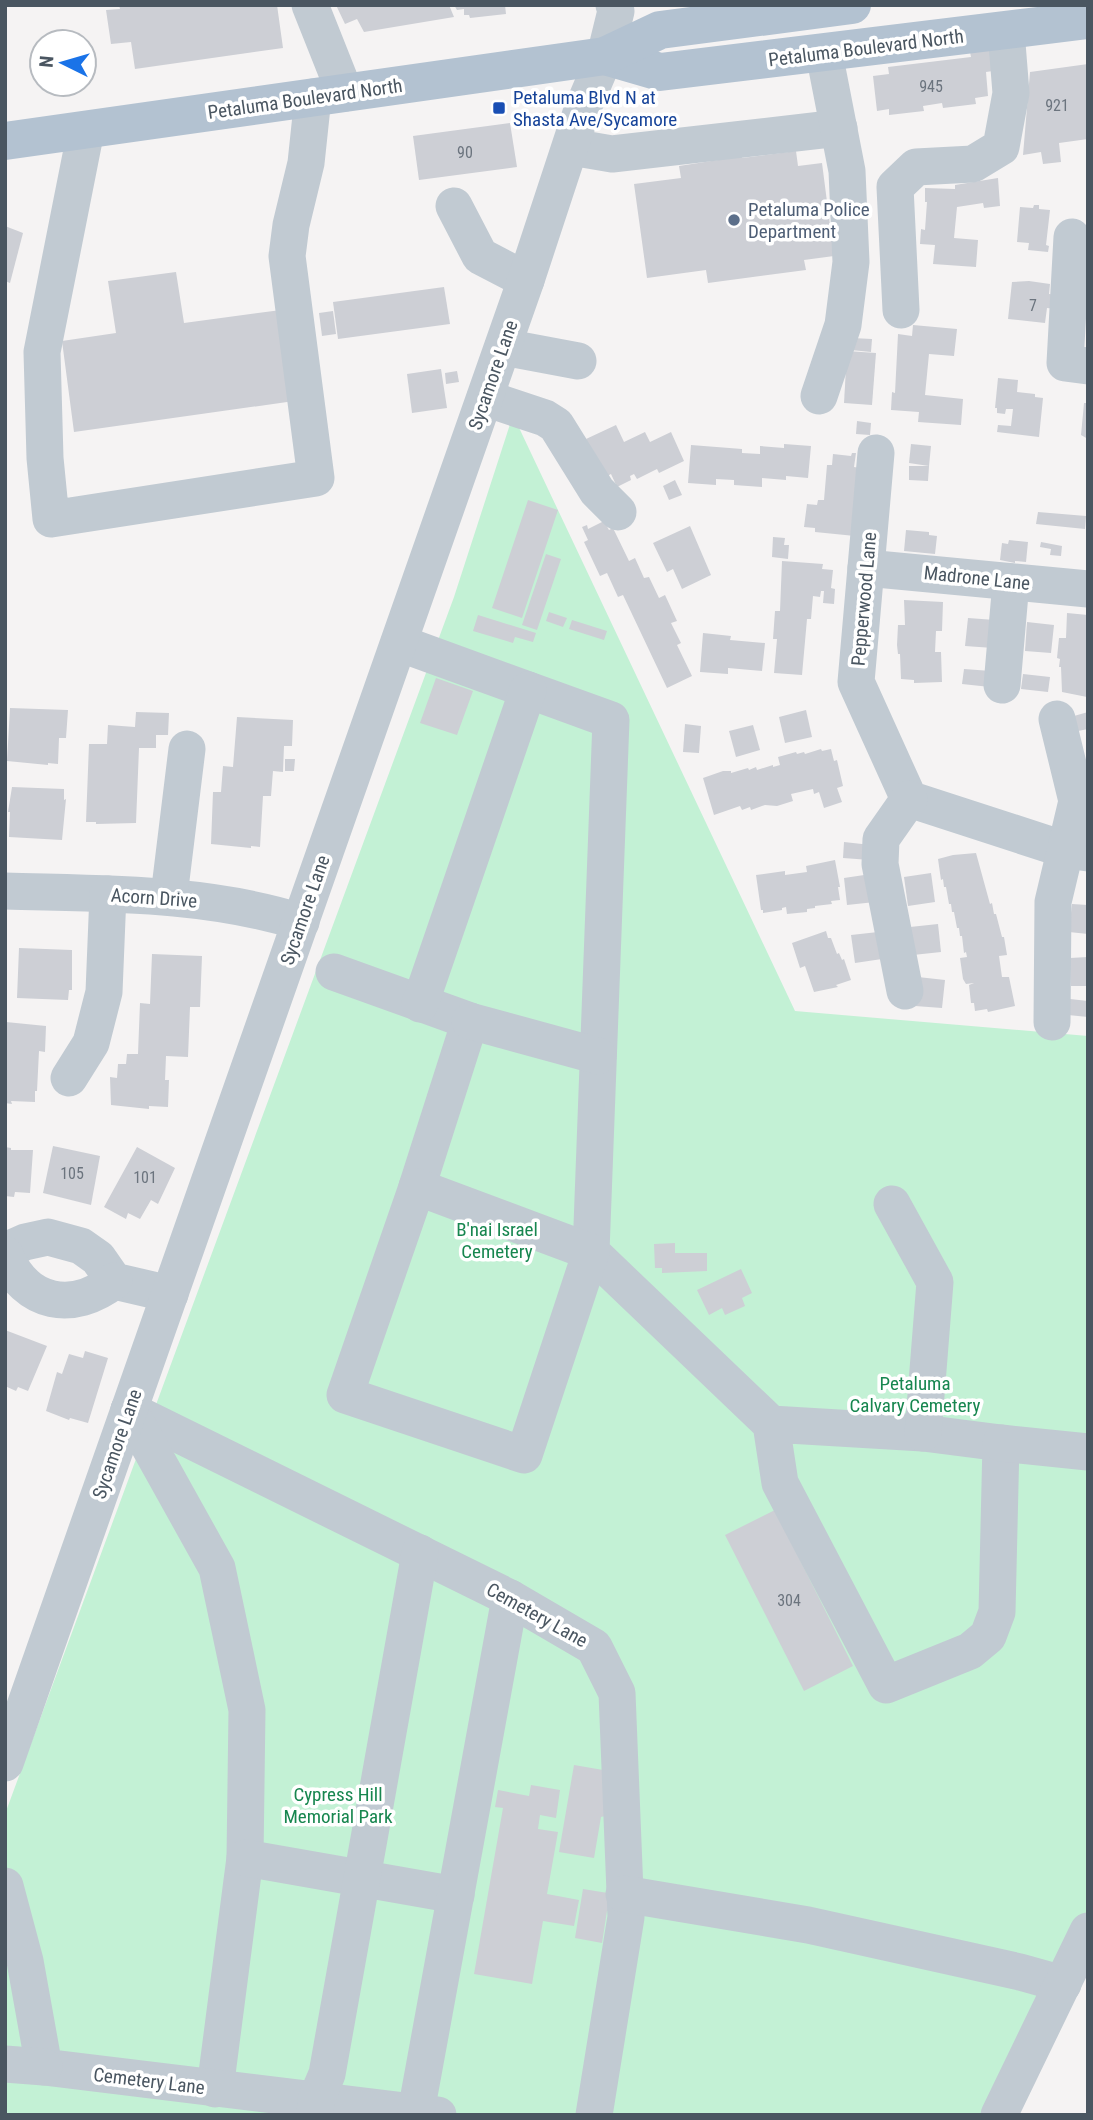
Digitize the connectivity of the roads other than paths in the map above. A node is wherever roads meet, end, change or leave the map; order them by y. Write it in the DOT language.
graph roads {
  1 [pos="310,5"];
  2 [pos="614,5"];
  3 [pos="852,5"];
  4 [pos="1088,20"];
  5 [pos="1006,30"];
  6 [pos="824,53"];
  7 [pos="605,56"];
  8 [pos="329,95"];
  9 [pos="839,128"];
  10 [pos="86,130"];
  11 [pos="5,141"];
  12 [pos="571,147"];
  13 [pos="454,206"];
  14 [pos="1072,237"];
  15 [pos="526,280"];
  16 [pos="901,310"];
  17 [pos="503,347"];
  18 [pos="578,361"];
  19 [pos="1076,365"];
  20 [pos="819,396"];
  21 [pos="485,398"];
  22 [pos="876,453"];
  23 [pos="618,512"];
  24 [pos="866,568"];
  25 [pos="1011,582"];
  26 [pos="1088,589"];
  27 [pos="399,643"];
  28 [pos="1002,685"];
  29 [pos="528,690"];
  30 [pos="1056,719"];
  31 [pos="187,750"];
  32 [pos="909,799"];
  33 [pos="1077,851"];
  34 [pos="5,891"];
  35 [pos="108,894"];
  36 [pos="169,896"];
  37 [pos="301,922"];
  38 [pos="334,972"];
  39 [pos="905,991"];
  40 [pos="421,1004"];
  41 [pos="470,1021"];
  42 [pos="1052,1023"];
  43 [pos="598,1056"];
  44 [pos="69,1078"];
  45 [pos="416,1187"];
  46 [pos="892,1204"];
  47 [pos="591,1252"];
  48 [pos="5,1253"];
  49 [pos="114,1281"];
  50 [pos="170,1294"];
  51 [pos="129,1410"];
  52 [pos="771,1424"];
  53 [pos="923,1433"];
  54 [pos="1001,1443"];
  55 [pos="1088,1452"];
  56 [pos="419,1553"];
  57 [pos="510,1598"];
  58 [pos="5,1763"];
  59 [pos="245,1858"];
  60 [pos="362,1878"];
  61 [pos="5,1886"];
  62 [pos="624,1894"];
  63 [pos="456,1895"];
  64 [pos="1088,1931"];
  65 [pos="1063,1984"];
  66 [pos="5,2064"];
  67 [pos="44,2067"];
  68 [pos="215,2089"];
  69 [pos="315,2108"];
  70 [pos="427,2113"];
  71 [pos="593,2115"];
  72 [pos="999,2115"];
  1 -- 8 [label="street"];
  2 -- 7 [label="street, Sycamore Lane"];
  3 -- 7 [label="main road, Petaluma Boulevard North"];
  4 -- 5 [label="main road, Petaluma Boulevard North"];
  5 -- 6 [label="main road, Petaluma Boulevard North"];
  5 -- 16 [label="street"];
  6 -- 7 [label="main road, Petaluma Boulevard North"];
  6 -- 9 [label="street"];
  7 -- 8 [label="main road, Petaluma Boulevard North"];
  7 -- 12 [label="street, Sycamore Lane"];
  8 -- 10 [label="main road, Petaluma Boulevard North"];
  8 -- 10 [label="street"];
  9 -- 12 [label="street"];
  9 -- 20 [label="street"];
  10 -- 11 [label="main road, Petaluma Boulevard North"];
  12 -- 15 [label="street, Sycamore Lane"];
  13 -- 15 [label="street"];
  14 -- 19 [label="street"];
  15 -- 17 [label="street, Sycamore Lane"];
  17 -- 18 [label="street"];
  17 -- 21 [label="street, Sycamore Lane"];
  21 -- 23 [label="street"];
  21 -- 27 [label="street, Sycamore Lane"];
  22 -- 24 [label="street, Pepperwood Lane"];
  24 -- 25 [label="street, Madrone Lane"];
  24 -- 32 [label="street, Pepperwood Lane"];
  25 -- 26 [label="street, Madrone Lane"];
  25 -- 28 [label="street"];
  27 -- 29 [label="street"];
  27 -- 37 [label="street, Sycamore Lane"];
  29 -- 40 [label="street"];
  29 -- 43 [label="street"];
  30 -- 33 [label="street"];
  31 -- 36 [label="street"];
  32 -- 33 [label="street"];
  32 -- 39 [label="street"];
  33 -- 42 [label="street"];
  34 -- 35 [label="street, Acorn Drive"];
  35 -- 36 [label="street, Acorn Drive"];
  35 -- 44 [label="street"];
  36 -- 37 [label="street, Acorn Drive"];
  37 -- 50 [label="street, Sycamore Lane"];
  38 -- 40 [label="street"];
  40 -- 41 [label="street"];
  41 -- 43 [label="street"];
  41 -- 45 [label="street"];
  43 -- 47 [label="street"];
  45 -- 47 [label="street"];
  45 -- 47 [label="street"];
  46 -- 53 [label="street"];
  47 -- 52 [label="street"];
  48 -- 49 [label="street"];
  48 -- 49 [label="street"];
  49 -- 50 [label="street"];
  50 -- 51 [label="street, Sycamore Lane"];
  51 -- 56 [label="street, Cemetery Lane"];
  51 -- 58 [label="street, Sycamore Lane"];
  51 -- 59 [label="street"];
  52 -- 53 [label="street"];
  52 -- 54 [label="street"];
  53 -- 54 [label="street"];
  54 -- 55 [label="street"];
  56 -- 57 [label="street, Cemetery Lane"];
  56 -- 60 [label="street"];
  57 -- 62 [label="street, Cemetery Lane"];
  57 -- 63 [label="street"];
  59 -- 60 [label="street"];
  59 -- 68 [label="street"];
  60 -- 63 [label="street"];
  60 -- 69 [label="street"];
  61 -- 67 [label="street"];
  62 -- 65 [label="street"];
  62 -- 71 [label="street, Cemetery Lane"];
  63 -- 70 [label="street"];
  64 -- 65 [label="street"];
  65 -- 72 [label="street"];
  66 -- 67 [label="street, Cemetery Lane"];
  67 -- 68 [label="street, Cemetery Lane"];
  68 -- 69 [label="street, Cemetery Lane"];
  69 -- 70 [label="street, Cemetery Lane"];
}
